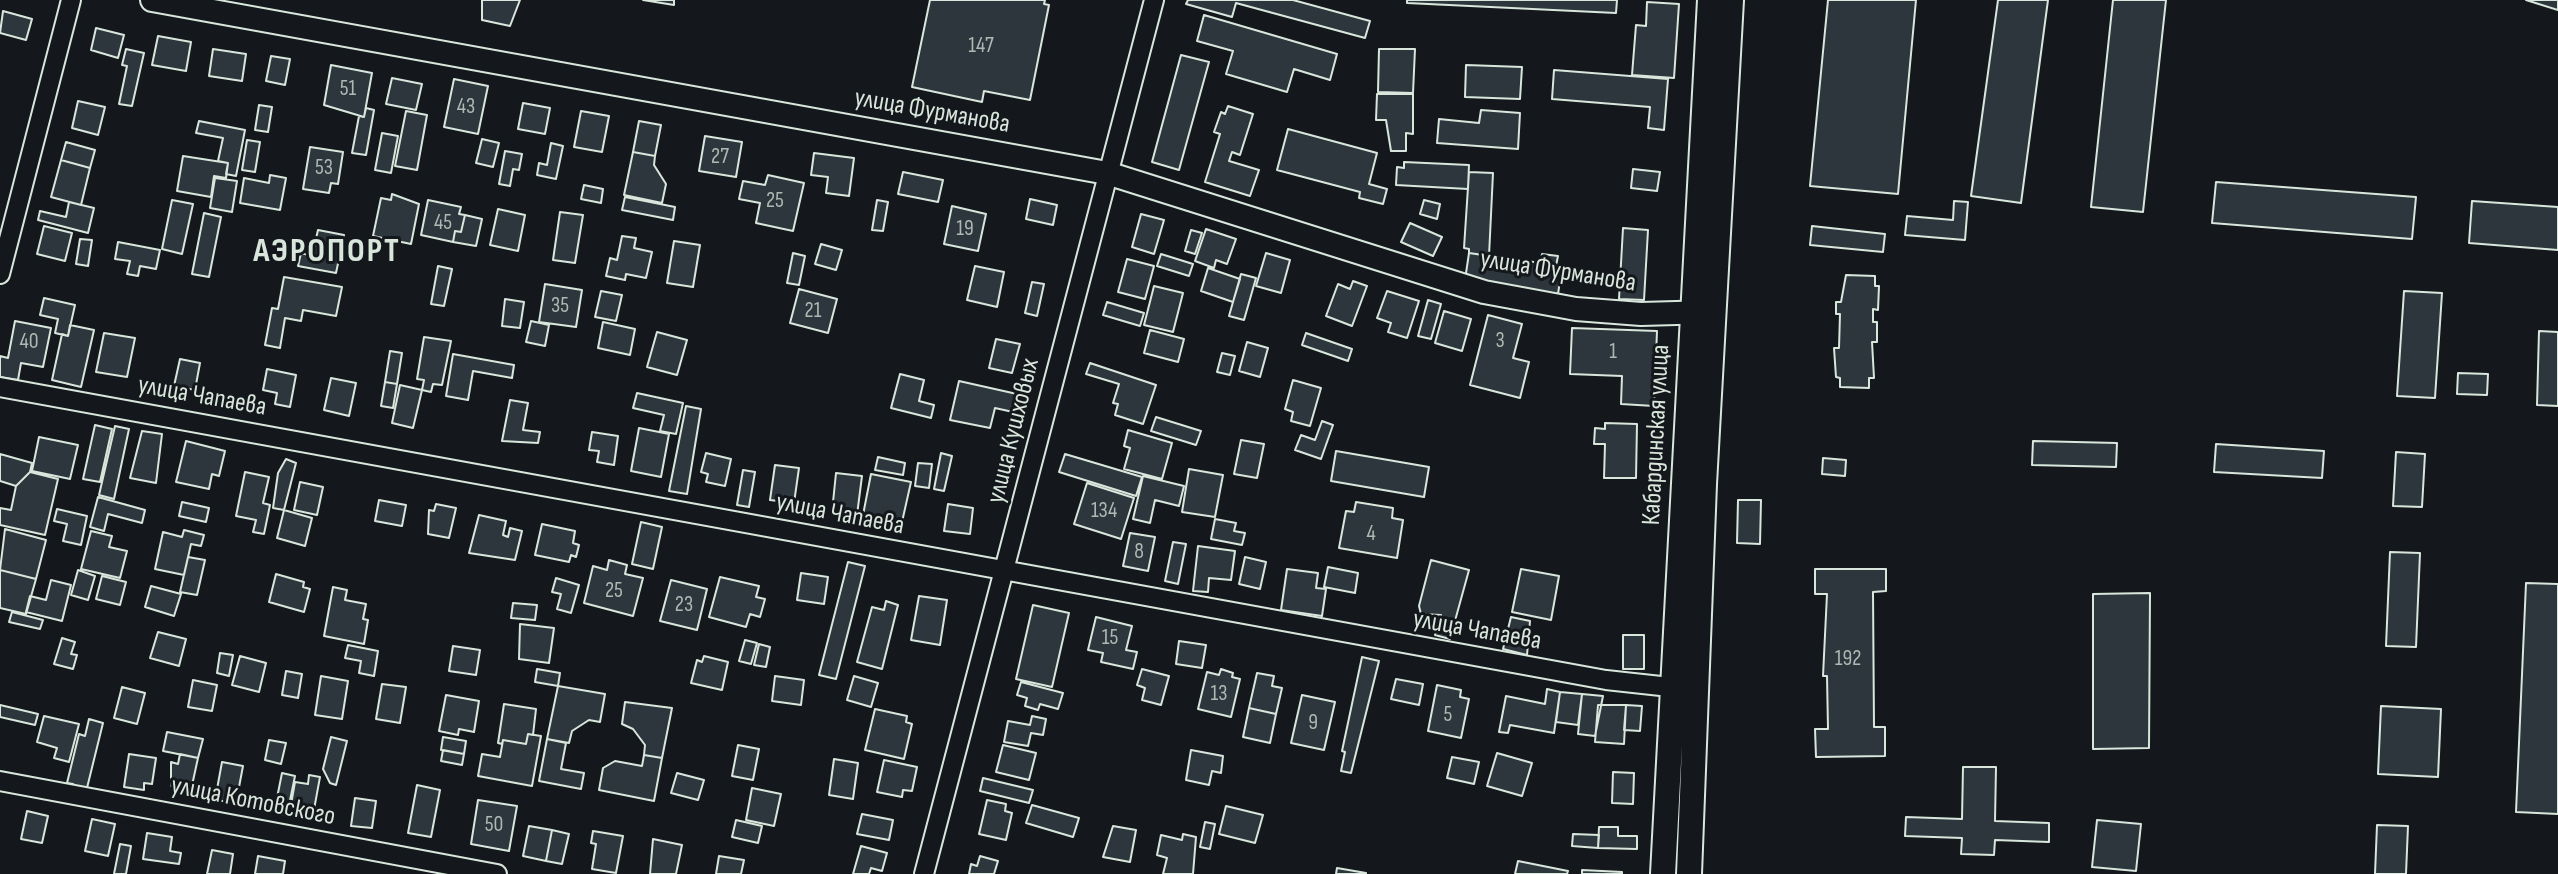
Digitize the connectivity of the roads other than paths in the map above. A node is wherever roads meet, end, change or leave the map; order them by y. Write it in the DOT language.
graph roads {
  1 [pos="71,0"];
  2 [pos="152,0"];
  3 [pos="1154,0"];
  4 [pos="1710,0"];
  5 [pos="1731,0"];
  6 [pos="1107,173"];
  7 [pos="0,274"];
  8 [pos="1702,312"];
  9 [pos="0,387"];
  10 [pos="1004,573"];
  11 [pos="1670,687"];
  12 [pos="0,781"];
  13 [pos="497,874"];
  14 [pos="924,874"];
  15 [pos="1663,874"];
  16 [pos="1689,874"];
  1 -- 7 [label="street"];
  2 -- 6 [label="street, улица Фурманова"];
  3 -- 6 [label="street, улица Кушховых"];
  4 -- 8 [label="main road, Кабардинская улица"];
  5 -- 8 [label="main road, Кабардинская улица"];
  6 -- 8 [label="street, улица Фурманова"];
  6 -- 10 [label="street, улица Кушховых"];
  8 -- 11 [label="main road, Кабардинская улица"];
  8 -- 16 [label="main road, Кабардинская улица"];
  9 -- 10 [label="street, улица Чапаева"];
  10 -- 11 [label="street, улица Чапаева"];
  10 -- 14 [label="street, улица Кушховых"];
  11 -- 15 [label="main road, Кабардинская улица"];
  12 -- 13 [label="street, улица Котовского"];
}
